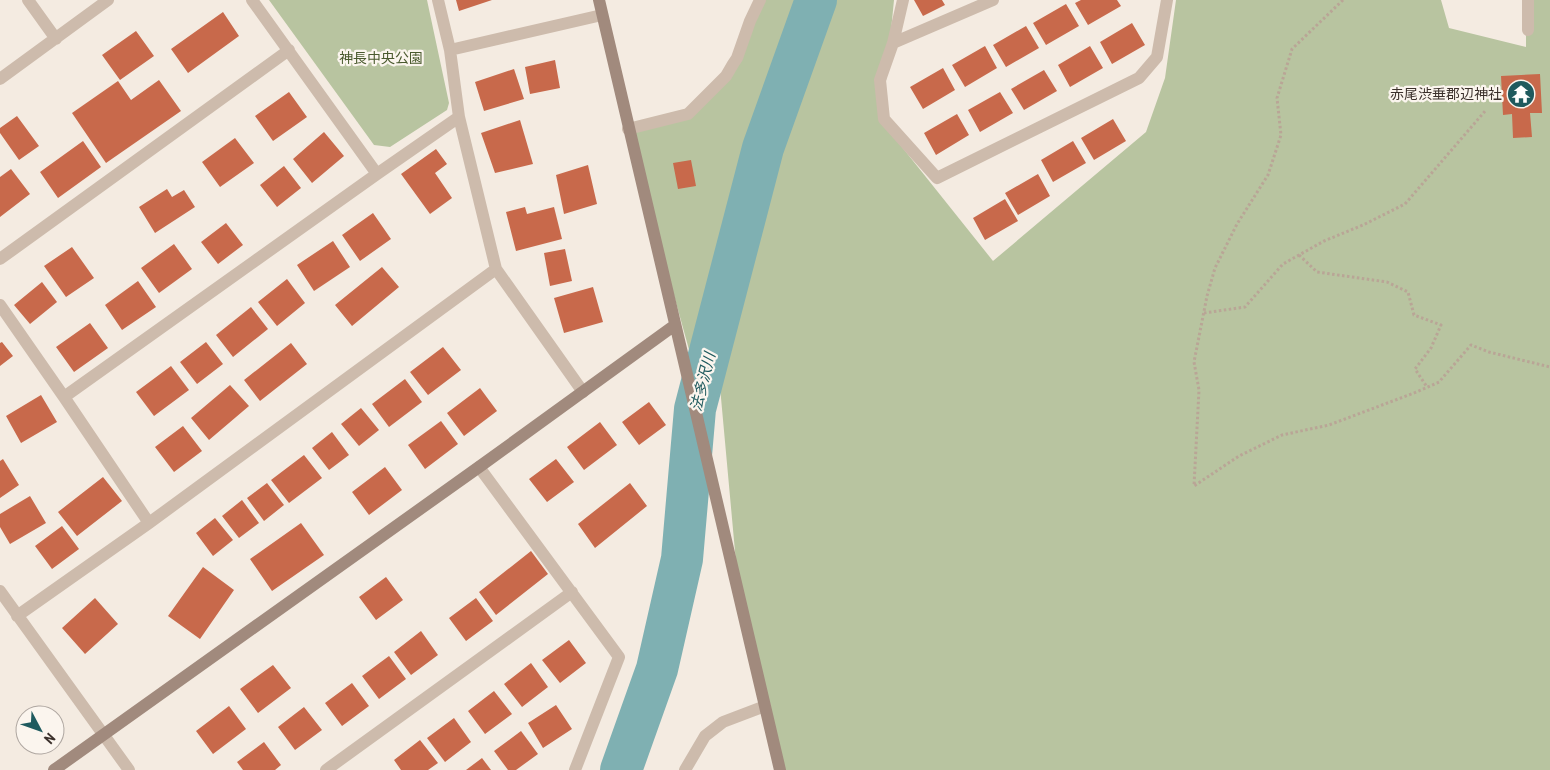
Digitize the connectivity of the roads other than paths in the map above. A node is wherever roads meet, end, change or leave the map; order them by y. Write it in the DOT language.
graph roads {
  1 [pos="28,0"];
  2 [pos="108,0"];
  3 [pos="252,0"];
  4 [pos="438,0"];
  5 [pos="599,0"];
  6 [pos="903,0"];
  7 [pos="993,0"];
  8 [pos="1167,0"];
  9 [pos="1528,0"];
  10 [pos="757,3"];
  11 [pos="602,15"];
  12 [pos="1528,30"];
  13 [pos="56,39"];
  14 [pos="893,43"];
  15 [pos="289,50"];
  16 [pos="450,50"];
  17 [pos="0,79"];
  18 [pos="459,117"];
  19 [pos="628,129"];
  20 [pos="377,174"];
  21 [pos="0,258"];
  22 [pos="496,269"];
  23 [pos="0,305"];
  24 [pos="675,326"];
  25 [pos="583,392"];
  26 [pos="64,396"];
  27 [pos="479,468"];
  28 [pos="148,523"];
  29 [pos="0,591"];
  30 [pos="572,592"];
  31 [pos="17,616"];
  32 [pos="765,706"];
  33 [pos="104,735"];
  34 [pos="54,770"];
  35 [pos="129,770"];
  36 [pos="326,770"];
  37 [pos="575,770"];
  38 [pos="686,770"];
  39 [pos="780,770"];
  1 -- 13 [label="street"];
  2 -- 13 [label="street"];
  3 -- 15 [label="street"];
  4 -- 16 [label="street"];
  5 -- 11 [label="street"];
  6 -- 14 [label="street"];
  7 -- 14 [label="street"];
  8 -- 14 [label="street"];
  9 -- 12 [label="street"];
  10 -- 19 [label="street"];
  11 -- 16 [label="street"];
  11 -- 19 [label="street"];
  13 -- 17 [label="street"];
  15 -- 20 [label="street"];
  15 -- 21 [label="street"];
  16 -- 18 [label="street"];
  18 -- 20 [label="street"];
  18 -- 22 [label="street"];
  19 -- 24 [label="street"];
  20 -- 26 [label="street"];
  22 -- 25 [label="street"];
  22 -- 28 [label="street"];
  23 -- 26 [label="street"];
  24 -- 25 [label="street"];
  24 -- 32 [label="street"];
  25 -- 27 [label="street"];
  26 -- 28 [label="street"];
  27 -- 30 [label="street"];
  27 -- 33 [label="street"];
  28 -- 31 [label="street"];
  29 -- 31 [label="street"];
  30 -- 36 [label="street"];
  30 -- 37 [label="street"];
  31 -- 33 [label="street"];
  32 -- 38 [label="street"];
  32 -- 39 [label="street"];
  33 -- 34 [label="street"];
  33 -- 35 [label="street"];
}
